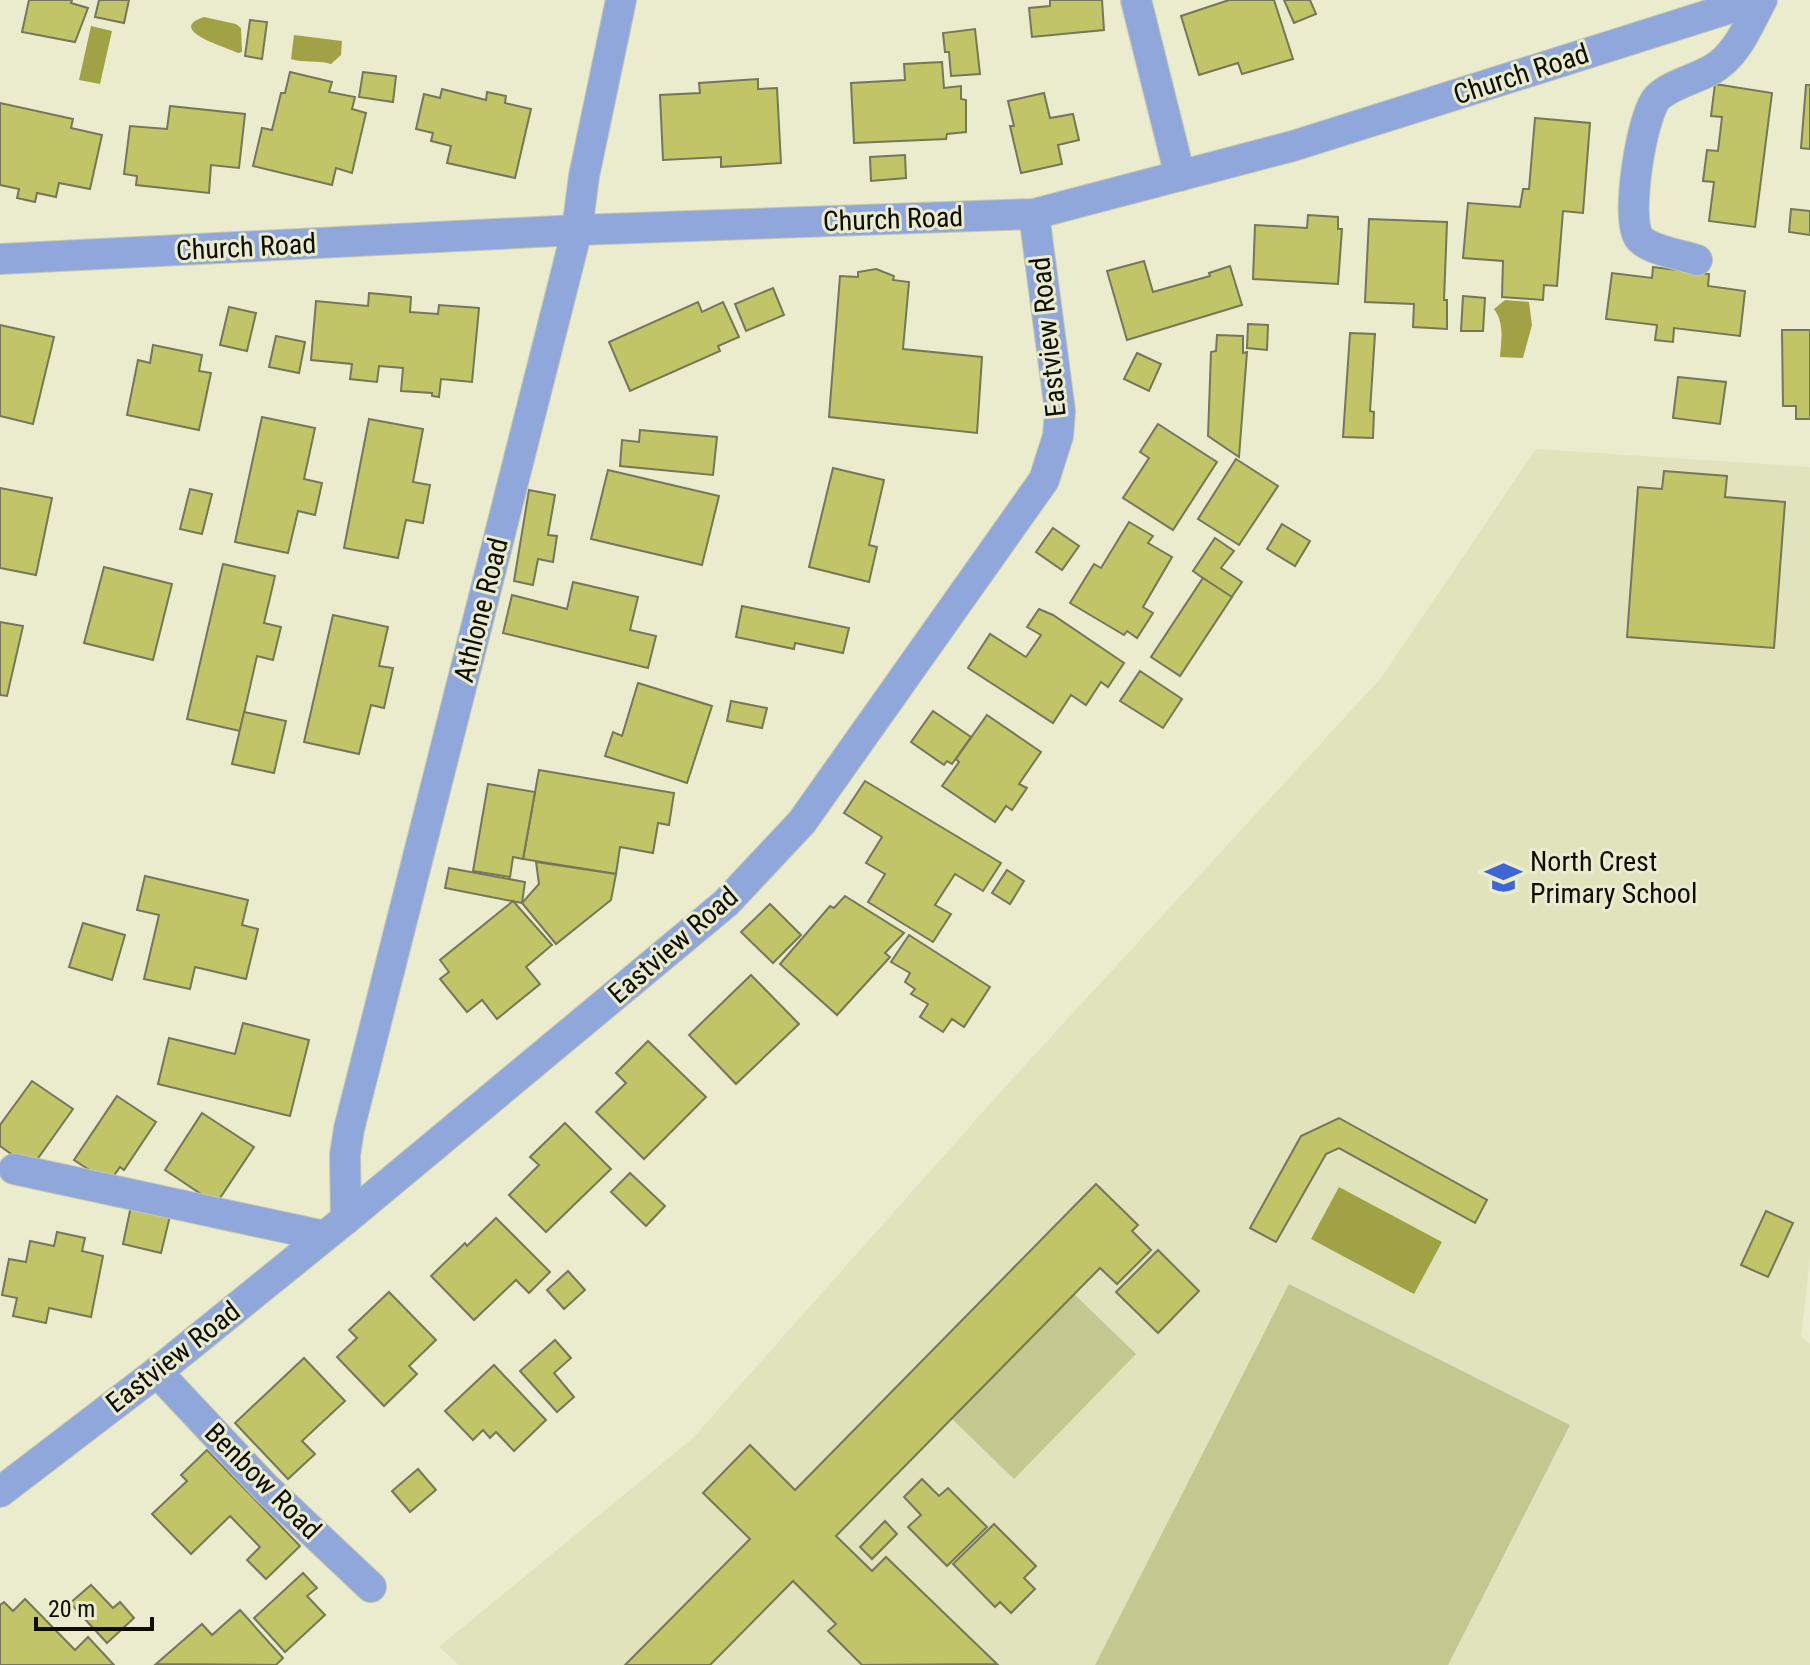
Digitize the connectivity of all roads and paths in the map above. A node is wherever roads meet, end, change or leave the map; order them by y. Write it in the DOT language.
graph roads {
  1 [pos="621,0"];
  2 [pos="1136,0"];
  3 [pos="1759,0"];
  4 [pos="1180,176"];
  5 [pos="1034,214"];
  6 [pos="577,230"];
  7 [pos="0,259"];
  8 [pos="1697,260"];
  9 [pos="14,1169"];
  10 [pos="335,1228"];
  11 [pos="157,1372"];
  12 [pos="0,1492"];
  13 [pos="371,1587"];
  1 -- 6 [label="street, Athlone Road"];
  2 -- 4 [label="street"];
  3 -- 4 [label="street, Church Road"];
  3 -- 8 [label="street"];
  4 -- 5 [label="street, Church Road"];
  5 -- 6 [label="street, Church Road"];
  5 -- 10 [label="street, Eastview Road"];
  6 -- 7 [label="street, Church Road"];
  6 -- 10 [label="street, Athlone Road"];
  9 -- 10 [label="street"];
  10 -- 11 [label="street, Eastview Road"];
  11 -- 12 [label="street, Eastview Road"];
  11 -- 13 [label="street, Benbow Road"];
}
